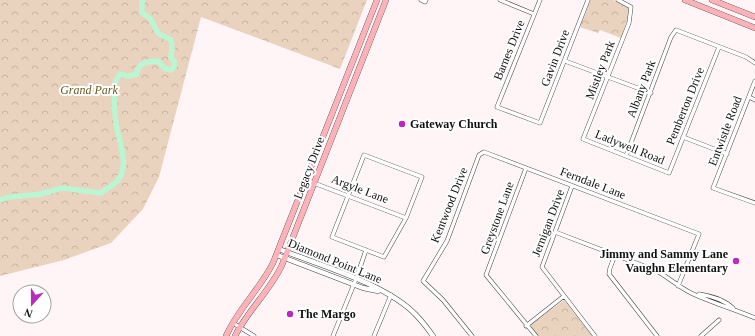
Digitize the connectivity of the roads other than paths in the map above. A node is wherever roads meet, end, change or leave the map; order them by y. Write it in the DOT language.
graph roads {
  1 [pos="377,0"];
  2 [pos="386,0"];
  3 [pos="421,0"];
  4 [pos="500,0"];
  5 [pos="540,0"];
  6 [pos="588,0"];
  7 [pos="618,0"];
  8 [pos="685,0"];
  9 [pos="712,0"];
  10 [pos="426,1"];
  11 [pos="534,14"];
  12 [pos="755,17"];
  13 [pos="755,28"];
  14 [pos="719,47"];
  15 [pos="565,61"];
  16 [pos="755,63"];
  17 [pos="348,75"];
  18 [pos="608,77"];
  19 [pos="356,78"];
  20 [pos="755,81"];
  21 [pos="651,93"];
  22 [pos="749,97"];
  23 [pos="755,100"];
  24 [pos="540,123"];
  25 [pos="683,137"];
  26 [pos="583,139"];
  27 [pos="726,154"];
  28 [pos="479,155"];
  29 [pos="626,156"];
  30 [pos="526,168"];
  31 [pos="669,173"];
  32 [pos="306,180"];
  33 [pos="314,183"];
  34 [pos="572,186"];
  35 [pos="348,196"];
  36 [pos="755,203"];
  37 [pos="406,218"];
  38 [pos="555,232"];
  39 [pos="279,249"];
  40 [pos="366,250"];
  41 [pos="288,252"];
  42 [pos="277,255"];
  43 [pos="615,255"];
  44 [pos="285,258"];
  45 [pos="356,279"];
  46 [pos="354,285"];
  47 [pos="678,286"];
  48 [pos="384,292"];
  49 [pos="391,295"];
  50 [pos="564,296"];
  51 [pos="755,318"];
  52 [pos="719,320"];
  53 [pos="233,322"];
  54 [pos="526,326"];
  55 [pos="240,327"];
  56 [pos="374,335"];
  57 [pos="226,336"];
  58 [pos="235,336"];
  59 [pos="254,336"];
  60 [pos="333,336"];
  61 [pos="380,336"];
  62 [pos="433,336"];
  63 [pos="472,336"];
  64 [pos="536,336"];
  65 [pos="595,336"];
  66 [pos="657,336"];
  67 [pos="701,336"];
  1 -- 17 [label="main road, Legacy Drive"];
  2 -- 19 [label="main road, Legacy Drive"];
  3 -- 10 [label="street"];
  4 -- 11 [label="street"];
  5 -- 11 [label="street, Barnes Drive"];
  6 -- 15 [label="street, Gavin Drive"];
  7 -- 18 [label="street, Mistley Park"];
  8 -- 13 [label="main road"];
  9 -- 12 [label="main road"];
  11 -- 24 [label="street, Barnes Drive"];
  14 -- 16 [label="street"];
  14 -- 21 [label="street, Albany Park"];
  14 -- 25 [label="street, Pemberton Drive"];
  15 -- 18 [label="street"];
  15 -- 24 [label="street, Gavin Drive"];
  17 -- 19 [label="main road"];
  17 -- 32 [label="main road, Legacy Drive"];
  18 -- 21 [label="street"];
  18 -- 26 [label="street, Mistley Park"];
  19 -- 33 [label="main road, Legacy Drive"];
  20 -- 22 [label="street, Entwistle Road"];
  21 -- 29 [label="street, Albany Park"];
  22 -- 23 [label="street"];
  22 -- 27 [label="street, Entwistle Road"];
  25 -- 27 [label="street"];
  25 -- 31 [label="street, Pemberton Drive"];
  26 -- 29 [label="street, Ladywell Road"];
  27 -- 36 [label="street, Entwistle Road"];
  28 -- 30 [label="street, Ferndale Lane"];
  28 -- 63 [label="street, Kentwood Drive"];
  29 -- 31 [label="street, Ladywell Road"];
  30 -- 34 [label="street, Ferndale Lane"];
  30 -- 54 [label="street, Greystone Lane"];
  32 -- 33 [label="street, Argyle Lane"];
  32 -- 39 [label="main road, Legacy Drive"];
  33 -- 35 [label="street, Argyle Lane"];
  33 -- 41 [label="main road, Legacy Drive"];
  34 -- 38 [label="street, Jernigan Drive"];
  34 -- 47 [label="street, Ferndale Lane"];
  35 -- 37 [label="street, Argyle Lane"];
  35 -- 37 [label="street"];
  35 -- 40 [label="street"];
  37 -- 40 [label="street"];
  38 -- 43 [label="street"];
  38 -- 50 [label="street, Jernigan Drive"];
  39 -- 41 [label="street, Diamond Point Lane"];
  39 -- 42 [label="main road, Legacy Drive"];
  40 -- 45 [label="street"];
  41 -- 44 [label="main road, Legacy Drive"];
  41 -- 45 [label="street, Diamond Point Lane"];
  42 -- 44 [label="street, Diamond Point Lane"];
  42 -- 53 [label="main road, Legacy Drive"];
  43 -- 47 [label="street"];
  43 -- 66 [label="street"];
  44 -- 46 [label="street, Diamond Point Lane"];
  44 -- 55 [label="main road, Legacy Drive"];
  45 -- 46 [label="street"];
  45 -- 48 [label="street, Diamond Point Lane"];
  46 -- 48 [label="street, Diamond Point Lane"];
  46 -- 60 [label="street"];
  47 -- 51 [label="street"];
  48 -- 49 [label="street, Diamond Point Lane"];
  49 -- 56 [label="street"];
  49 -- 62 [label="street, Diamond Point Lane"];
  50 -- 54 [label="street"];
  50 -- 65 [label="street"];
  52 -- 67 [label="street"];
  53 -- 55 [label="street"];
  53 -- 57 [label="main road, Legacy Drive"];
  54 -- 64 [label="street"];
  55 -- 58 [label="main road, Legacy Drive"];
  55 -- 59 [label="street"];
  56 -- 61 [label="street"];
}
